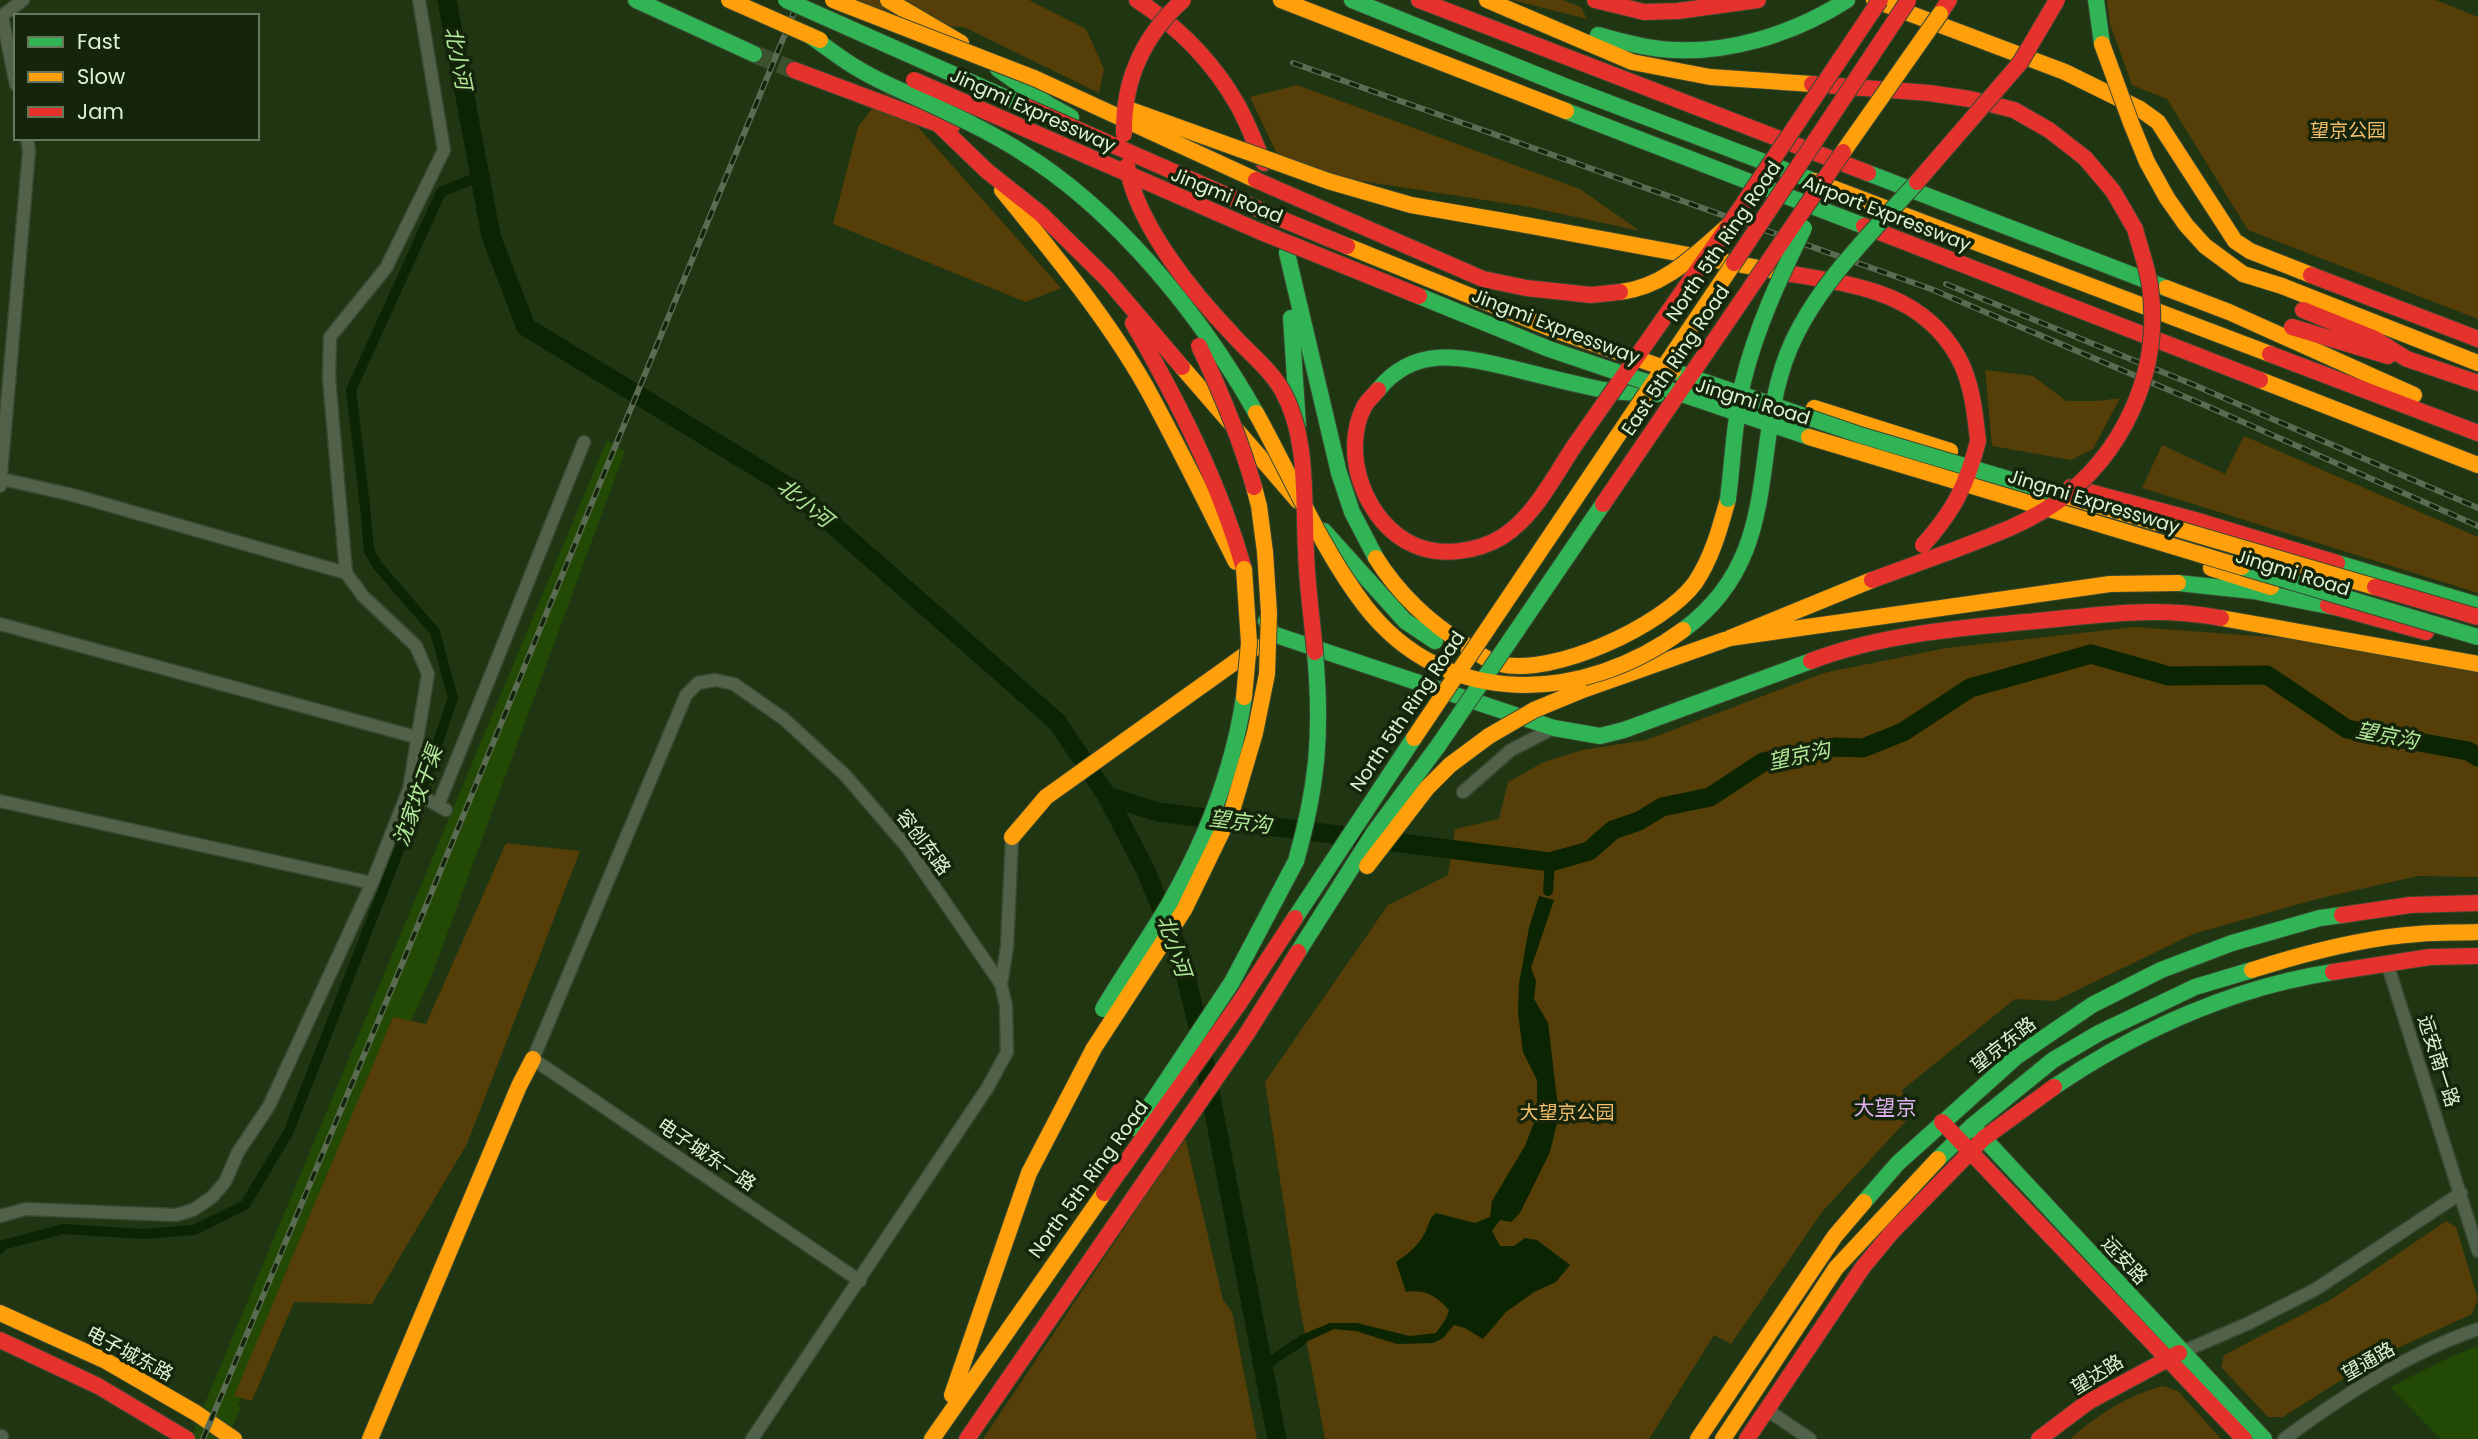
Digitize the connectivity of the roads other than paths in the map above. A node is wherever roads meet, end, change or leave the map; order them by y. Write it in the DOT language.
graph roads {
  1 [pos="23,0"];
  2 [pos="419,0"];
  3 [pos="636,0"];
  4 [pos="729,0"];
  5 [pos="786,0"];
  6 [pos="833,0"];
  7 [pos="888,0"];
  8 [pos="1137,0"];
  9 [pos="1183,0"];
  10 [pos="1281,0"];
  11 [pos="1352,0"];
  12 [pos="1419,0"];
  13 [pos="1488,0"];
  14 [pos="1595,0"];
  15 [pos="1758,0"];
  16 [pos="1847,0"];
  17 [pos="1874,0"];
  18 [pos="1880,0"];
  19 [pos="1908,0"];
  20 [pos="2057,0"];
  21 [pos="2096,0"];
  22 [pos="1945,7"];
  23 [pos="809,35"];
  24 [pos="754,54"];
  25 [pos="794,70"];
  26 [pos="14,75"];
  27 [pos="1034,78"];
  28 [pos="938,124"];
  29 [pos="27,140"];
  30 [pos="1843,150"];
  31 [pos="987,171"];
  32 [pos="1729,225"];
  33 [pos="1287,253"];
  34 [pos="2243,274"];
  35 [pos="1157,275"];
  36 [pos="1107,279"];
  37 [pos="2242,318"];
  38 [pos="2478,339"];
  39 [pos="2407,359"];
  40 [pos="2478,363"];
  41 [pos="2478,383"];
  42 [pos="1658,394"];
  43 [pos="5,399"];
  44 [pos="2475,432"];
  45 [pos="1299,436"];
  46 [pos="584,442"];
  47 [pos="2478,465"];
  48 [pos="1,483"];
  49 [pos="346,573"];
  50 [pos="1885,575"];
  51 [pos="2478,605"];
  52 [pos="2339,608"];
  53 [pos="2478,617"];
  54 [pos="0,624"];
  55 [pos="1273,634"];
  56 [pos="2478,637"];
  57 [pos="1730,638"];
  58 [pos="2478,646"];
  59 [pos="1502,664"];
  60 [pos="2478,664"];
  61 [pos="1553,728"];
  62 [pos="416,737"];
  63 [pos="409,789"];
  64 [pos="1463,792"];
  65 [pos="0,801"];
  66 [pos="1381,835"];
  67 [pos="1012,837"];
  68 [pos="372,883"];
  69 [pos="2478,903"];
  70 [pos="2478,932"];
  71 [pos="2478,956"];
  72 [pos="2387,963"];
  73 [pos="2293,978"];
  74 [pos="2207,983"];
  75 [pos="1001,984"];
  76 [pos="1091,1043"];
  77 [pos="533,1059"];
  78 [pos="1957,1108"];
  79 [pos="1942,1122"];
  80 [pos="1972,1126"];
  81 [pos="1984,1138"];
  82 [pos="1959,1139"];
  83 [pos="1970,1151"];
  84 [pos="2461,1193"];
  85 [pos="0,1216"];
  86 [pos="2478,1251"];
  87 [pos="1045,1273"];
  88 [pos="860,1281"];
  89 [pos="1816,1298"];
  90 [pos="0,1313"];
  91 [pos="2478,1329"];
  92 [pos="0,1340"];
  93 [pos="1815,1342"];
  94 [pos="2175,1355"];
  95 [pos="1767,1410"];
  96 [pos="935,1435"];
  97 [pos="187,1439"];
  98 [pos="234,1439"];
  99 [pos="370,1439"];
  100 [pos="382,1439"];
  101 [pos="752,1439"];
  102 [pos="967,1439"];
  103 [pos="1698,1439"];
  104 [pos="1723,1439"];
  105 [pos="1748,1439"];
  106 [pos="1810,1439"];
  107 [pos="2039,1439"];
  108 [pos="2244,1439"];
  109 [pos="2264,1439"];
  110 [pos="2284,1439"];
  1 -- 26 [label="street"];
  2 -- 49 [label="street"];
  3 -- 24 [label="main road"];
  4 -- 23 [label="main road, Jingmi Expressway, bridge"];
  5 -- 53 [label="main road, Jingmi Expressway, bridge"];
  6 -- 27 [label="main road, bridge"];
  7 -- 51 [label="main road, Jingmi Road"];
  8 -- 33 [label="main road, bridge"];
  9 -- 45 [label="main road, bridge"];
  10 -- 47 [label="main road, Airport Expressway"];
  11 -- 44 [label="main road, Airport Expressway"];
  12 -- 37 [label="main road"];
  13 -- 16 [label="main road"];
  13 -- 50 [label="main road, bridge"];
  14 -- 15 [label="main road"];
  17 -- 38 [label="main road"];
  18 -- 32 [label="main road, bridge"];
  19 -- 87 [label="main road, North 5th Ring Road, bridge"];
  20 -- 35 [label="main road, bridge"];
  21 -- 34 [label="main road, bridge"];
  22 -- 30 [label="main road, East 5th Ring Road, bridge"];
  23 -- 35 [label="main road, bridge"];
  23 -- 56 [label="main road, Jingmi Expressway, bridge"];
  25 -- 28 [label="main road, Jingmi Road"];
  27 -- 32 [label="main road, bridge"];
  27 -- 50 [label="main road, bridge"];
  28 -- 31 [label="main road"];
  28 -- 42 [label="main road, Jingmi Road"];
  29 -- 43 [label="street"];
  30 -- 59 [label="main road, bridge"];
  30 -- 66 [label="main road, East 5th Ring Road, bridge"];
  31 -- 36 [label="main road"];
  31 -- 55 [label="main road"];
  32 -- 42 [label="main road, bridge"];
  33 -- 45 [label="main road, bridge"];
  33 -- 59 [label="main road"];
  34 -- 39 [label="main road"];
  34 -- 40 [label="main road"];
  35 -- 76 [label="main road, bridge"];
  36 -- 59 [label="main road"];
  36 -- 76 [label="main road, bridge"];
  37 -- 39 [label="main road"];
  37 -- 44 [label="main road"];
  39 -- 41 [label="main road"];
  42 -- 52 [label="main road, Jingmi Road"];
  43 -- 48 [label="street"];
  45 -- 87 [label="main road, bridge"];
  46 -- 63 [label="street"];
  48 -- 49 [label="street"];
  49 -- 62 [label="street"];
  50 -- 57 [label="main road"];
  52 -- 57 [label="main road"];
  52 -- 58 [label="main road, Jingmi Road"];
  54 -- 62 [label="street"];
  55 -- 61 [label="main road"];
  55 -- 67 [label="main road"];
  57 -- 66 [label="main road, bridge"];
  60 -- 61 [label="main road"];
  61 -- 64 [label="street"];
  62 -- 63 [label="street"];
  63 -- 68 [label="street"];
  65 -- 68 [label="street"];
  66 -- 102 [label="main road"];
  67 -- 75 [label="street"];
  68 -- 85 [label="street"];
  69 -- 78 [label="main road, 望京东路"];
  70 -- 74 [label="main road"];
  71 -- 72 [label="main road"];
  72 -- 73 [label="main road"];
  72 -- 84 [label="street, 远安南一路"];
  73 -- 74 [label="main road"];
  73 -- 81 [label="main road"];
  74 -- 80 [label="main road"];
  75 -- 77 [label="street, 容创东路"];
  75 -- 88 [label="street, 容创东路"];
  76 -- 96 [label="main road"];
  77 -- 88 [label="street, 电子城东一路"];
  77 -- 99 [label="main road"];
  77 -- 100 [label="main road"];
  78 -- 79 [label="main road, 望京东路"];
  78 -- 80 [label="main road, 远安路"];
  79 -- 82 [label="main road, 远安路"];
  79 -- 103 [label="main road, 望京东路"];
  80 -- 81 [label="main road, 远安路"];
  80 -- 82 [label="main road"];
  81 -- 83 [label="main road"];
  81 -- 94 [label="main road, 远安路"];
  82 -- 83 [label="main road, 远安路"];
  82 -- 89 [label="main road"];
  83 -- 93 [label="main road"];
  83 -- 94 [label="main road, 远安路"];
  84 -- 86 [label="street, 远安南一路"];
  84 -- 94 [label="street"];
  87 -- 96 [label="main road, North 5th Ring Road"];
  88 -- 101 [label="street, 容创东路"];
  89 -- 93 [label="main road"];
  89 -- 104 [label="main road"];
  90 -- 98 [label="main road, 电子城东路"];
  91 -- 110 [label="street, 望通路"];
  92 -- 97 [label="main road"];
  93 -- 95 [label="main road"];
  94 -- 107 [label="main road, 望达路"];
  94 -- 108 [label="main road, 远安路"];
  94 -- 109 [label="main road, 远安路"];
  95 -- 105 [label="main road"];
  95 -- 106 [label="street"];
}
